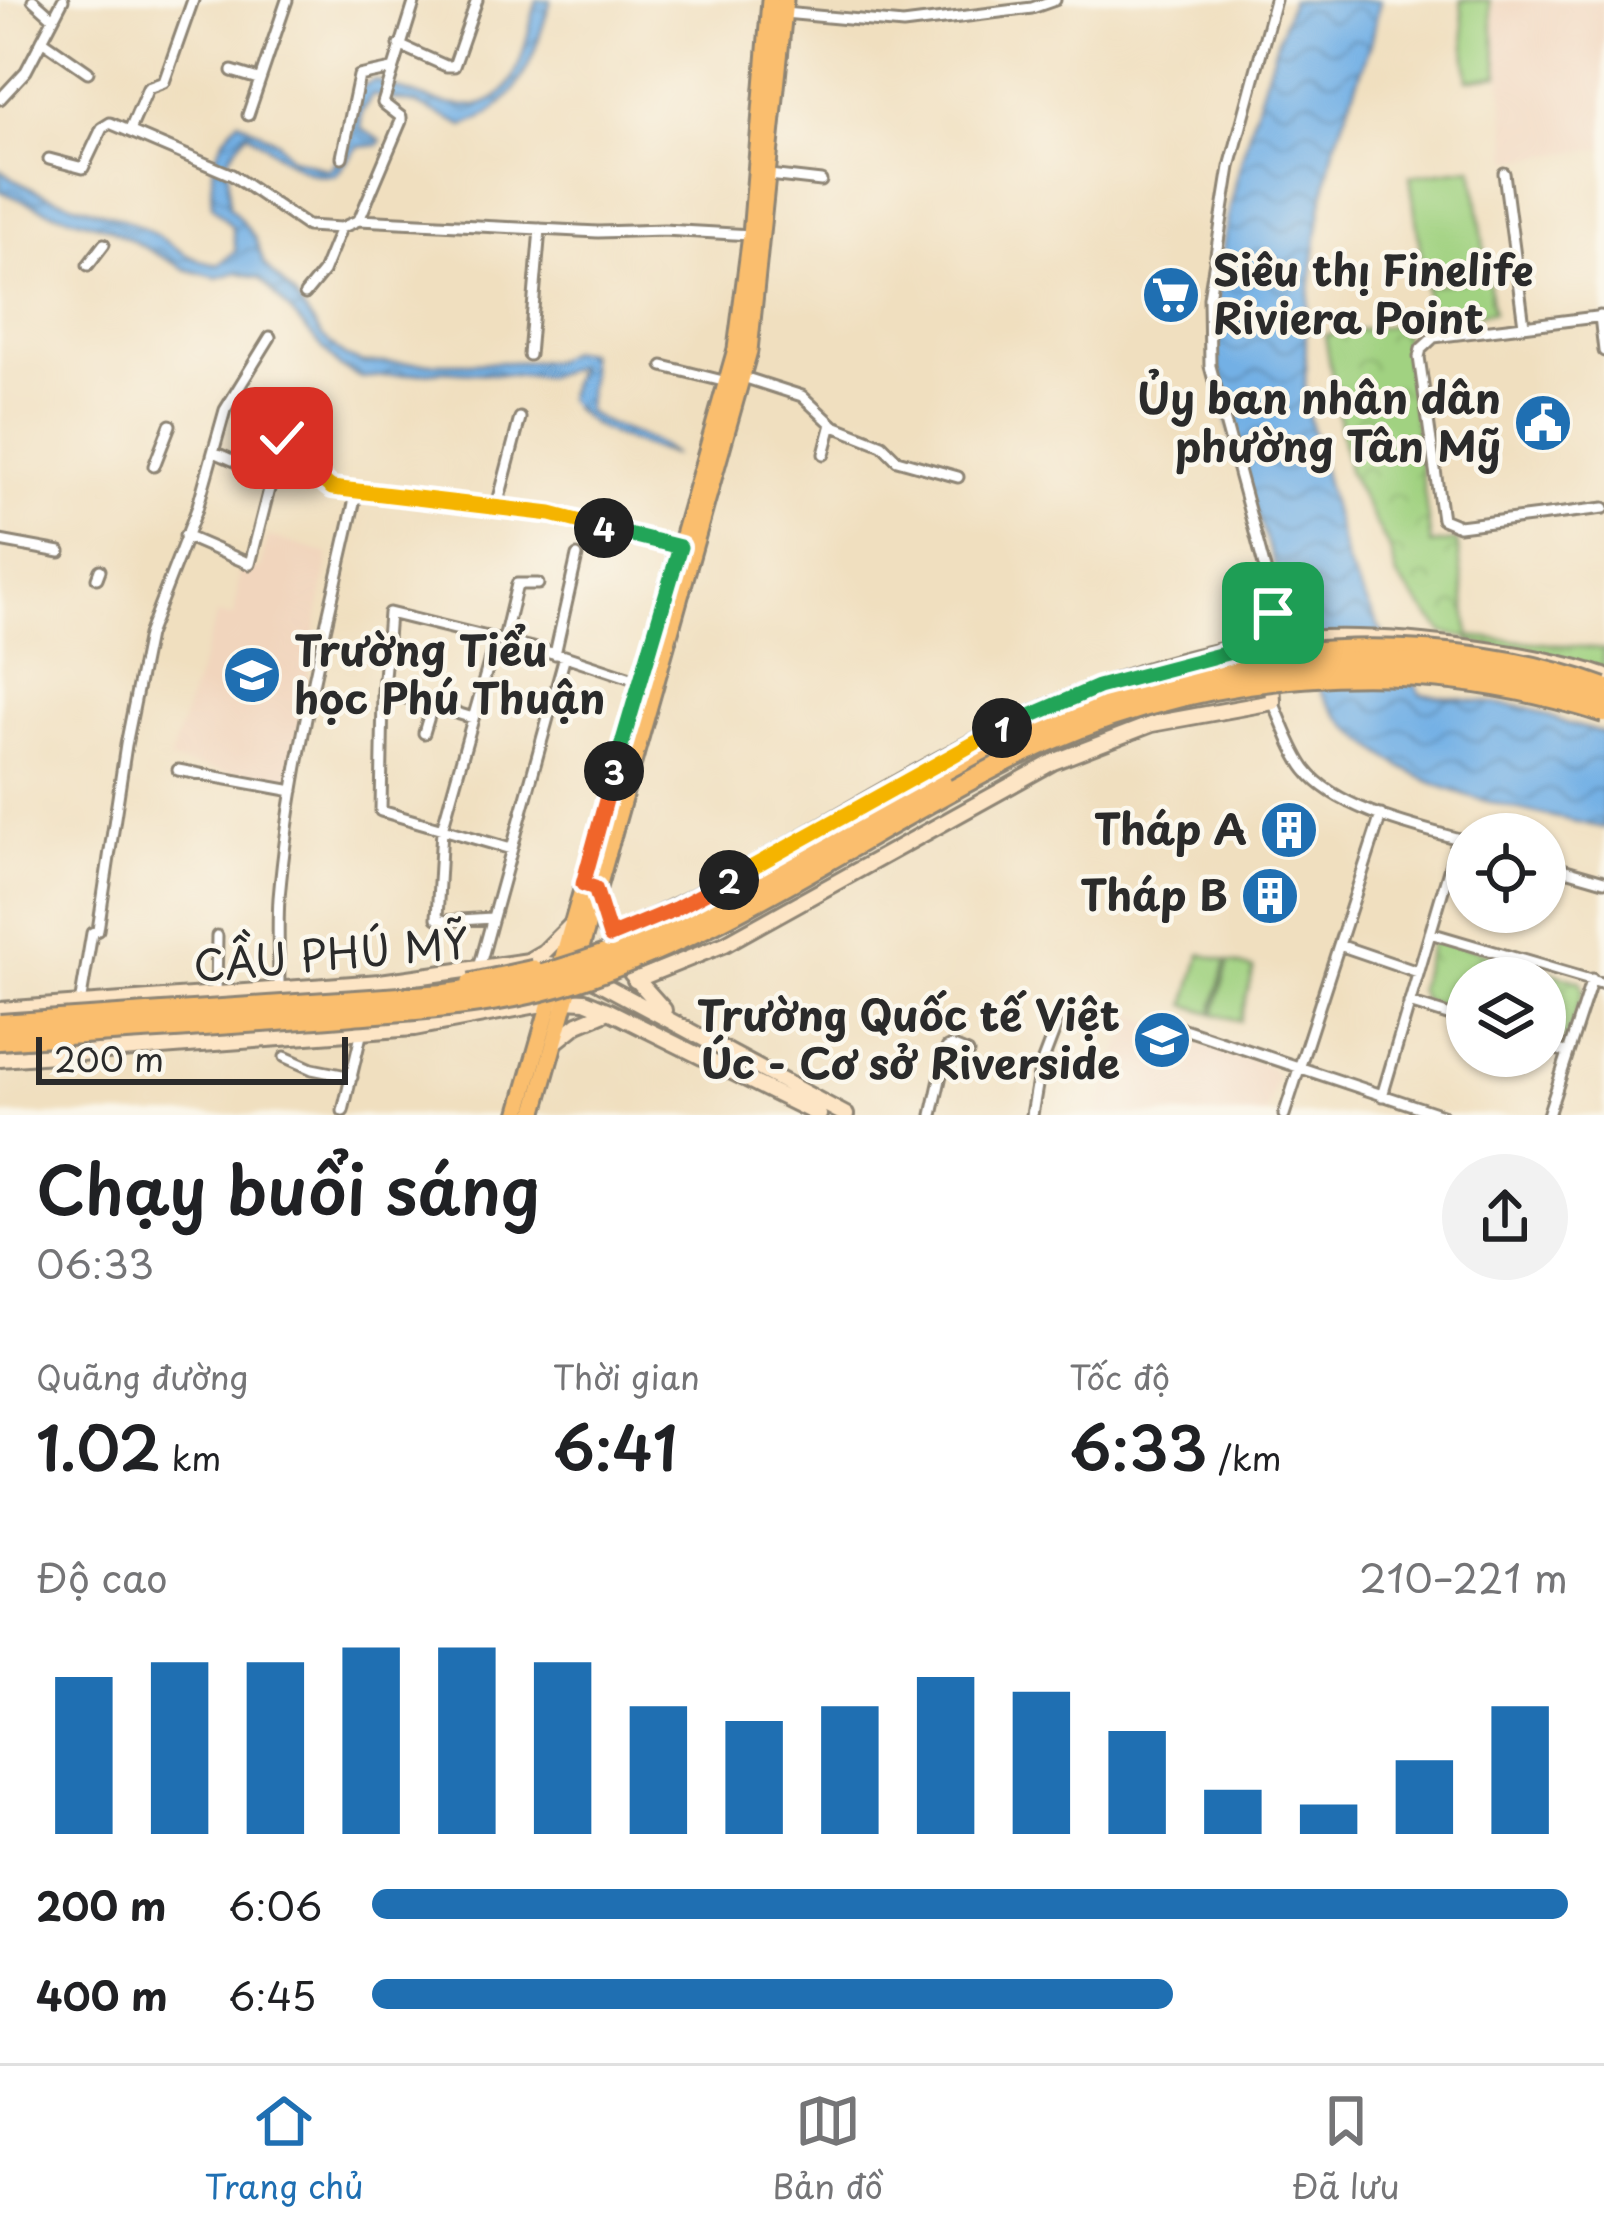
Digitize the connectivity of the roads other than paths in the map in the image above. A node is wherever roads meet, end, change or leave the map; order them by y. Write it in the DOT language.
graph roads {
  1 [pos="33,0"];
  2 [pos="63,0"];
  3 [pos="194,0"];
  4 [pos="287,0"];
  5 [pos="415,0"];
  6 [pos="477,0"];
  7 [pos="1055,0"];
  8 [pos="1275,0"];
  9 [pos="777,7"];
  10 [pos="53,18"];
  11 [pos="42,40"];
  12 [pos="400,45"];
  13 [pos="232,71"];
  14 [pos="88,72"];
  15 [pos="390,73"];
  16 [pos="0,75"];
  17 [pos="258,79"];
  18 [pos="12,86"];
  19 [pos="0,99"];
  20 [pos="248,115"];
  21 [pos="130,130"];
  22 [pos="342,157"];
  23 [pos="49,159"];
  24 [pos="1504,173"];
  25 [pos="770,175"];
  26 [pos="821,181"];
  27 [pos="359,220"];
  28 [pos="756,227"];
  29 [pos="340,228"];
  30 [pos="540,229"];
  31 [pos="104,244"];
  32 [pos="88,265"];
  33 [pos="305,295"];
  34 [pos="1602,316"];
  35 [pos="1523,325"];
  36 [pos="270,337"];
  37 [pos="1604,351"];
  38 [pos="529,355"];
  39 [pos="663,366"];
  40 [pos="735,380"];
  41 [pos="520,418"];
  42 [pos="832,424"];
  43 [pos="170,425"];
  44 [pos="214,452"];
  45 [pos="824,454"];
  46 [pos="154,466"];
  47 [pos="271,477"];
  48 [pos="958,477"];
  49 [pos="357,490"];
  50 [pos="497,506"];
  51 [pos="1604,508"];
  52 [pos="695,520"];
  53 [pos="185,536"];
  54 [pos="0,542"];
  55 [pos="680,547"];
  56 [pos="60,552"];
  57 [pos="577,556"];
  58 [pos="538,584"];
  59 [pos="1270,637"];
  60 [pos="499,642"];
  61 [pos="560,655"];
  62 [pos="1604,676"];
  63 [pos="646,683"];
  64 [pos="1604,686"];
  65 [pos="383,692"];
  66 [pos="1604,698"];
  67 [pos="1273,702"];
  68 [pos="432,706"];
  69 [pos="1604,716"];
  70 [pos="472,718"];
  71 [pos="424,733"];
  72 [pos="178,770"];
  73 [pos="293,791"];
  74 [pos="1381,815"];
  75 [pos="442,829"];
  76 [pos="1446,835"];
  77 [pos="512,849"];
  78 [pos="1566,870"];
  79 [pos="1604,881"];
  80 [pos="589,886"];
  81 [pos="1446,886"];
  82 [pos="492,918"];
  83 [pos="572,925"];
  84 [pos="1430,933"];
  85 [pos="218,936"];
  86 [pos="610,936"];
  87 [pos="1339,945"];
  88 [pos="529,961"];
  89 [pos="479,968"];
  90 [pos="565,968"];
  91 [pos="1418,972"];
  92 [pos="635,980"];
  93 [pos="1592,980"];
  94 [pos="1604,984"];
  95 [pos="279,990"];
  96 [pos="216,993"];
  97 [pos="556,1001"];
  98 [pos="1409,1003"];
  99 [pos="80,1004"];
  100 [pos="520,1010"];
  101 [pos="609,1011"];
  102 [pos="1446,1014"];
  103 [pos="4,1015"];
  104 [pos="676,1022"];
  105 [pos="1056,1026"];
  106 [pos="1181,1028"];
  107 [pos="362,1031"];
  108 [pos="696,1035"];
  109 [pos="546,1039"];
  110 [pos="0,1043"];
  111 [pos="688,1050"];
  112 [pos="1568,1052"];
  113 [pos="968,1053"];
  114 [pos="19,1057"];
  115 [pos="285,1057"];
  116 [pos="0,1059"];
  117 [pos="1298,1070"];
  118 [pos="352,1077"];
  119 [pos="1382,1096"];
  120 [pos="343,1111"];
  121 [pos="518,1115"];
  122 [pos="534,1115"];
  123 [pos="819,1115"];
  124 [pos="846,1115"];
  125 [pos="932,1115"];
  126 [pos="1032,1115"];
  127 [pos="1284,1115"];
  128 [pos="1442,1115"];
  129 [pos="1548,1115"];
  1 -- 10 [label="street"];
  2 -- 10 [label="street"];
  3 -- 21 [label="street"];
  4 -- 17 [label="street"];
  5 -- 12 [label="street"];
  6 -- 12 [label="street"];
  7 -- 9 [label="street"];
  8 -- 59 [label="street"];
  9 -- 25 [label="main road"];
  9 -- 28 [label="main road"];
  10 -- 11 [label="street"];
  11 -- 14 [label="street"];
  11 -- 18 [label="street"];
  12 -- 15 [label="street"];
  13 -- 17 [label="street"];
  15 -- 22 [label="street"];
  15 -- 27 [label="street"];
  16 -- 18 [label="street"];
  17 -- 20 [label="street"];
  18 -- 19 [label="street"];
  21 -- 23 [label="street"];
  21 -- 29 [label="street"];
  24 -- 35 [label="street"];
  25 -- 26 [label="street"];
  25 -- 28 [label="main road"];
  27 -- 29 [label="street"];
  27 -- 30 [label="street"];
  28 -- 30 [label="street"];
  28 -- 40 [label="main road"];
  29 -- 33 [label="street"];
  30 -- 38 [label="street"];
  31 -- 32 [label="street"];
  34 -- 35 [label="street"];
  34 -- 37 [label="street"];
  35 -- 51 [label="street"];
  36 -- 44 [label="street"];
  39 -- 40 [label="street"];
  40 -- 42 [label="street"];
  40 -- 52 [label="main road"];
  41 -- 50 [label="street"];
  42 -- 45 [label="street"];
  42 -- 48 [label="street"];
  43 -- 46 [label="street"];
  44 -- 47 [label="street"];
  44 -- 53 [label="street"];
  47 -- 49 [label="street"];
  47 -- 53 [label="street"];
  49 -- 50 [label="street"];
  49 -- 73 [label="street"];
  50 -- 55 [label="street"];
  52 -- 55 [label="main road"];
  52 -- 63 [label="main road"];
  53 -- 99 [label="street"];
  54 -- 56 [label="street"];
  55 -- 63 [label="main road"];
  57 -- 61 [label="street"];
  58 -- 60 [label="street"];
  59 -- 62 [label="street, bridge"];
  59 -- 67 [label="street"];
  59 -- 86 [label="street"];
  60 -- 61 [label="street"];
  60 -- 65 [label="street"];
  60 -- 70 [label="street"];
  61 -- 63 [label="street"];
  61 -- 77 [label="street"];
  63 -- 80 [label="main road"];
  64 -- 103 [label="main road, CẦU PHÚ MỸ, bridge"];
  65 -- 68 [label="street"];
  65 -- 75 [label="street"];
  66 -- 103 [label="highway, CẦU PHÚ MỸ, bridge"];
  67 -- 74 [label="street"];
  67 -- 92 [label="street"];
  68 -- 70 [label="street"];
  68 -- 71 [label="street"];
  69 -- 110 [label="highway, CẦU PHÚ MỸ, bridge"];
  70 -- 75 [label="street"];
  72 -- 73 [label="street"];
  73 -- 95 [label="street"];
  74 -- 76 [label="street"];
  74 -- 87 [label="street"];
  75 -- 77 [label="street"];
  75 -- 82 [label="street"];
  77 -- 82 [label="street"];
  78 -- 79 [label="street"];
  80 -- 83 [label="main road"];
  80 -- 86 [label="street"];
  80 -- 90 [label="main road"];
  81 -- 84 [label="street"];
  82 -- 89 [label="street"];
  83 -- 88 [label="street"];
  83 -- 90 [label="main road"];
  84 -- 91 [label="street"];
  84 -- 93 [label="street"];
  85 -- 96 [label="street"];
  86 -- 92 [label="street"];
  87 -- 91 [label="street"];
  87 -- 117 [label="street"];
  88 -- 89 [label="street"];
  88 -- 90 [label="street"];
  89 -- 95 [label="street"];
  90 -- 97 [label="main road"];
  90 -- 104 [label="street"];
  91 -- 98 [label="street"];
  92 -- 104 [label="street"];
  93 -- 94 [label="street"];
  93 -- 112 [label="street"];
  95 -- 96 [label="street"];
  96 -- 99 [label="street"];
  97 -- 100 [label="street"];
  97 -- 101 [label="street"];
  97 -- 109 [label="main road"];
  98 -- 102 [label="street"];
  98 -- 119 [label="street"];
  99 -- 103 [label="street"];
  100 -- 107 [label="street"];
  100 -- 109 [label="street"];
  101 -- 109 [label="street"];
  101 -- 111 [label="street"];
  103 -- 114 [label="street"];
  104 -- 108 [label="street"];
  105 -- 126 [label="street"];
  106 -- 117 [label="street"];
  107 -- 114 [label="street"];
  107 -- 118 [label="street"];
  108 -- 111 [label="street"];
  108 -- 124 [label="street"];
  109 -- 121 [label="main road"];
  109 -- 122 [label="main road"];
  111 -- 123 [label="street"];
  112 -- 129 [label="street"];
  113 -- 125 [label="street"];
  114 -- 116 [label="street"];
  115 -- 118 [label="street"];
  117 -- 119 [label="street"];
  117 -- 127 [label="street"];
  118 -- 120 [label="street"];
  119 -- 128 [label="street"];
}
